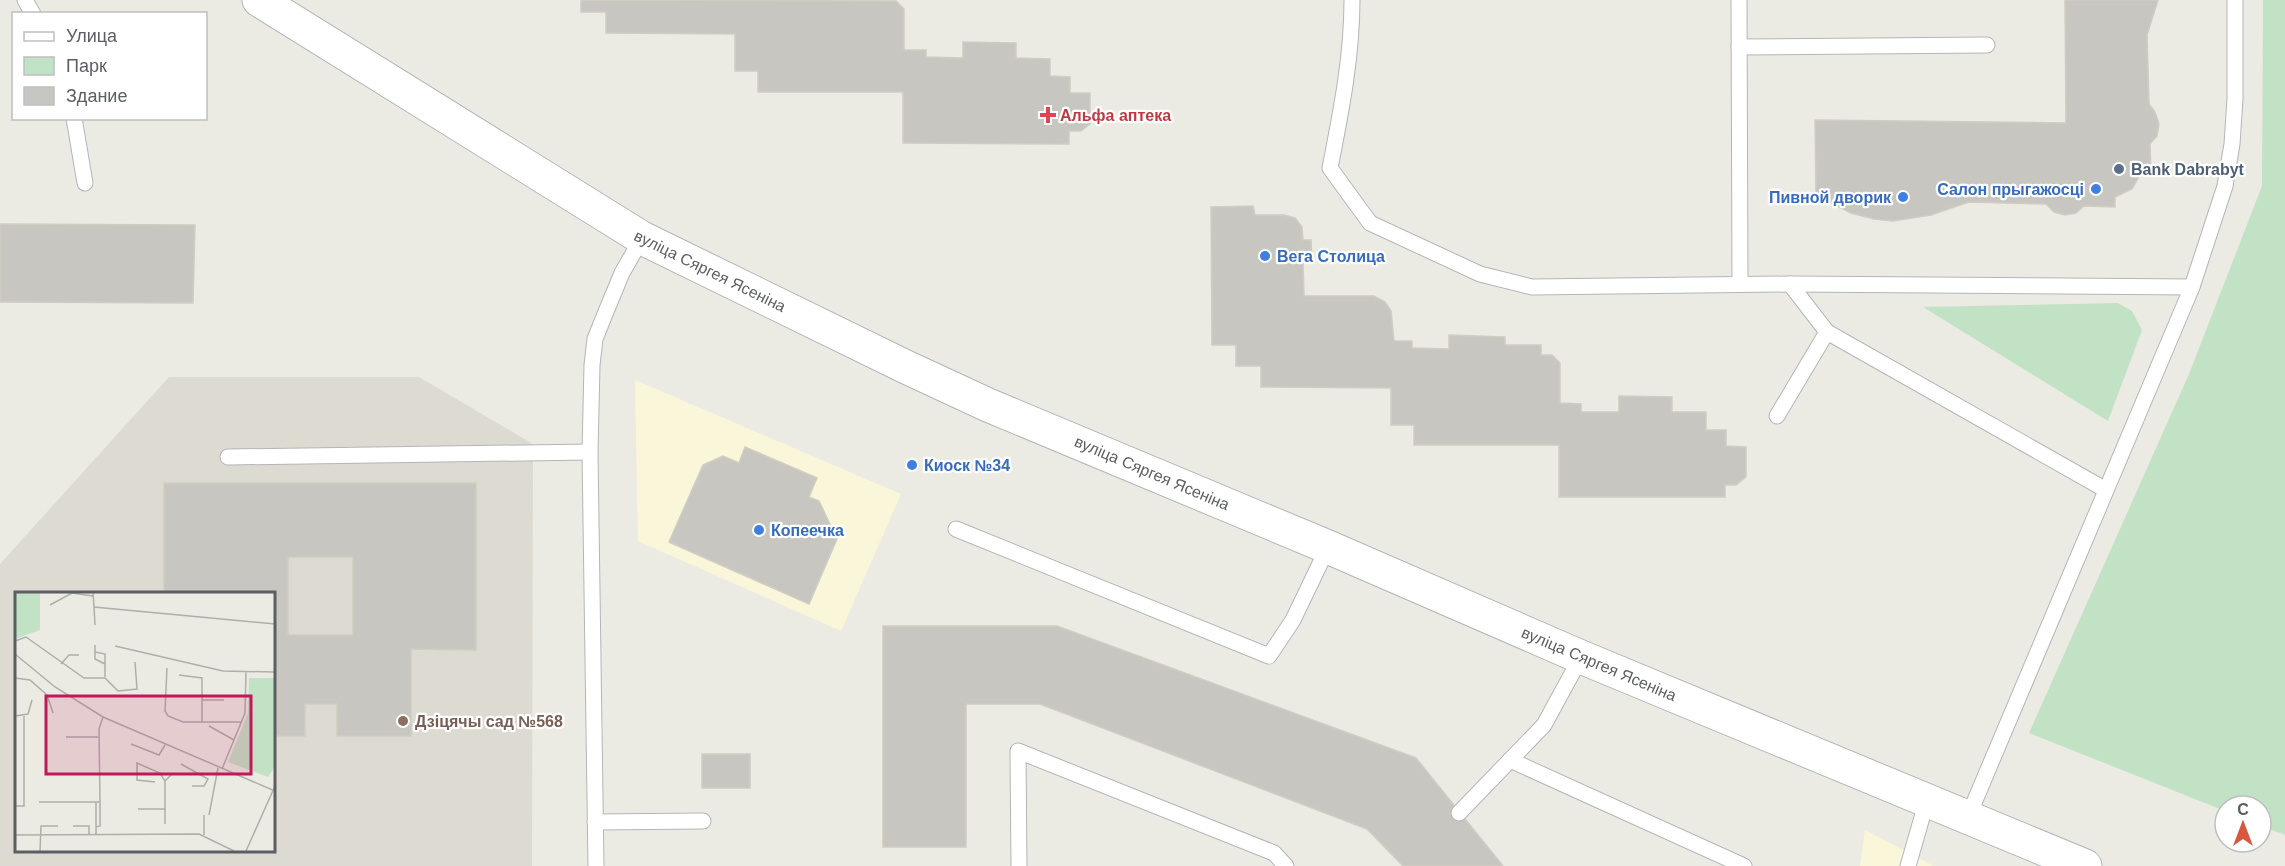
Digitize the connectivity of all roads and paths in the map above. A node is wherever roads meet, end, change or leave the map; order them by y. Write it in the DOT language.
graph roads {
  1 [pos="259,0"];
  2 [pos="1352,0"];
  3 [pos="1739,0"];
  4 [pos="2235,0"];
  5 [pos="1987,45"];
  6 [pos="1739,47"];
  7 [pos="74,120"];
  8 [pos="85,183"];
  9 [pos="642,238"];
  10 [pos="1740,284"];
  11 [pos="1790,284"];
  12 [pos="2192,287"];
  13 [pos="1827,332"];
  14 [pos="1777,416"];
  15 [pos="590,452"];
  16 [pos="228,458"];
  17 [pos="2106,490"];
  18 [pos="956,529"];
  19 [pos="1328,547"];
  20 [pos="1581,657"];
  21 [pos="1510,760"];
  22 [pos="1927,800"];
  23 [pos="1459,813"];
  24 [pos="1968,817"];
  25 [pos="703,821"];
  26 [pos="595,822"];
  27 [pos="596,866"];
  28 [pos="1019,866"];
  29 [pos="1286,866"];
  30 [pos="1744,866"];
  31 [pos="1908,866"];
  32 [pos="2085,866"];
  1 -- 9 [label="main road, вуліца Сяргея Ясеніна"];
  2 -- 10 [label="lane"];
  3 -- 6 [label="lane"];
  4 -- 12 [label="lane"];
  5 -- 6 [label="lane"];
  6 -- 10 [label="lane"];
  7 -- 8 [label="lane"];
  9 -- 15 [label="lane"];
  9 -- 19 [label="main road, вуліца Сяргея Ясеніна"];
  10 -- 11 [label="lane"];
  11 -- 12 [label="lane"];
  11 -- 13 [label="lane"];
  12 -- 17 [label="lane"];
  13 -- 14 [label="lane"];
  13 -- 17 [label="lane"];
  15 -- 16 [label="lane"];
  15 -- 26 [label="lane"];
  17 -- 24 [label="lane"];
  18 -- 19 [label="lane"];
  19 -- 20 [label="main road, вуліца Сяргея Ясеніна"];
  20 -- 21 [label="lane"];
  20 -- 22 [label="main road, вуліца Сяргея Ясеніна"];
  21 -- 23 [label="lane"];
  21 -- 30 [label="lane"];
  22 -- 24 [label="main road, вуліца Сяргея Ясеніна"];
  22 -- 31 [label="lane"];
  24 -- 32 [label="main road, вуліца Сяргея Ясеніна"];
  25 -- 26 [label="lane"];
  26 -- 27 [label="lane"];
  28 -- 29 [label="lane"];
}
